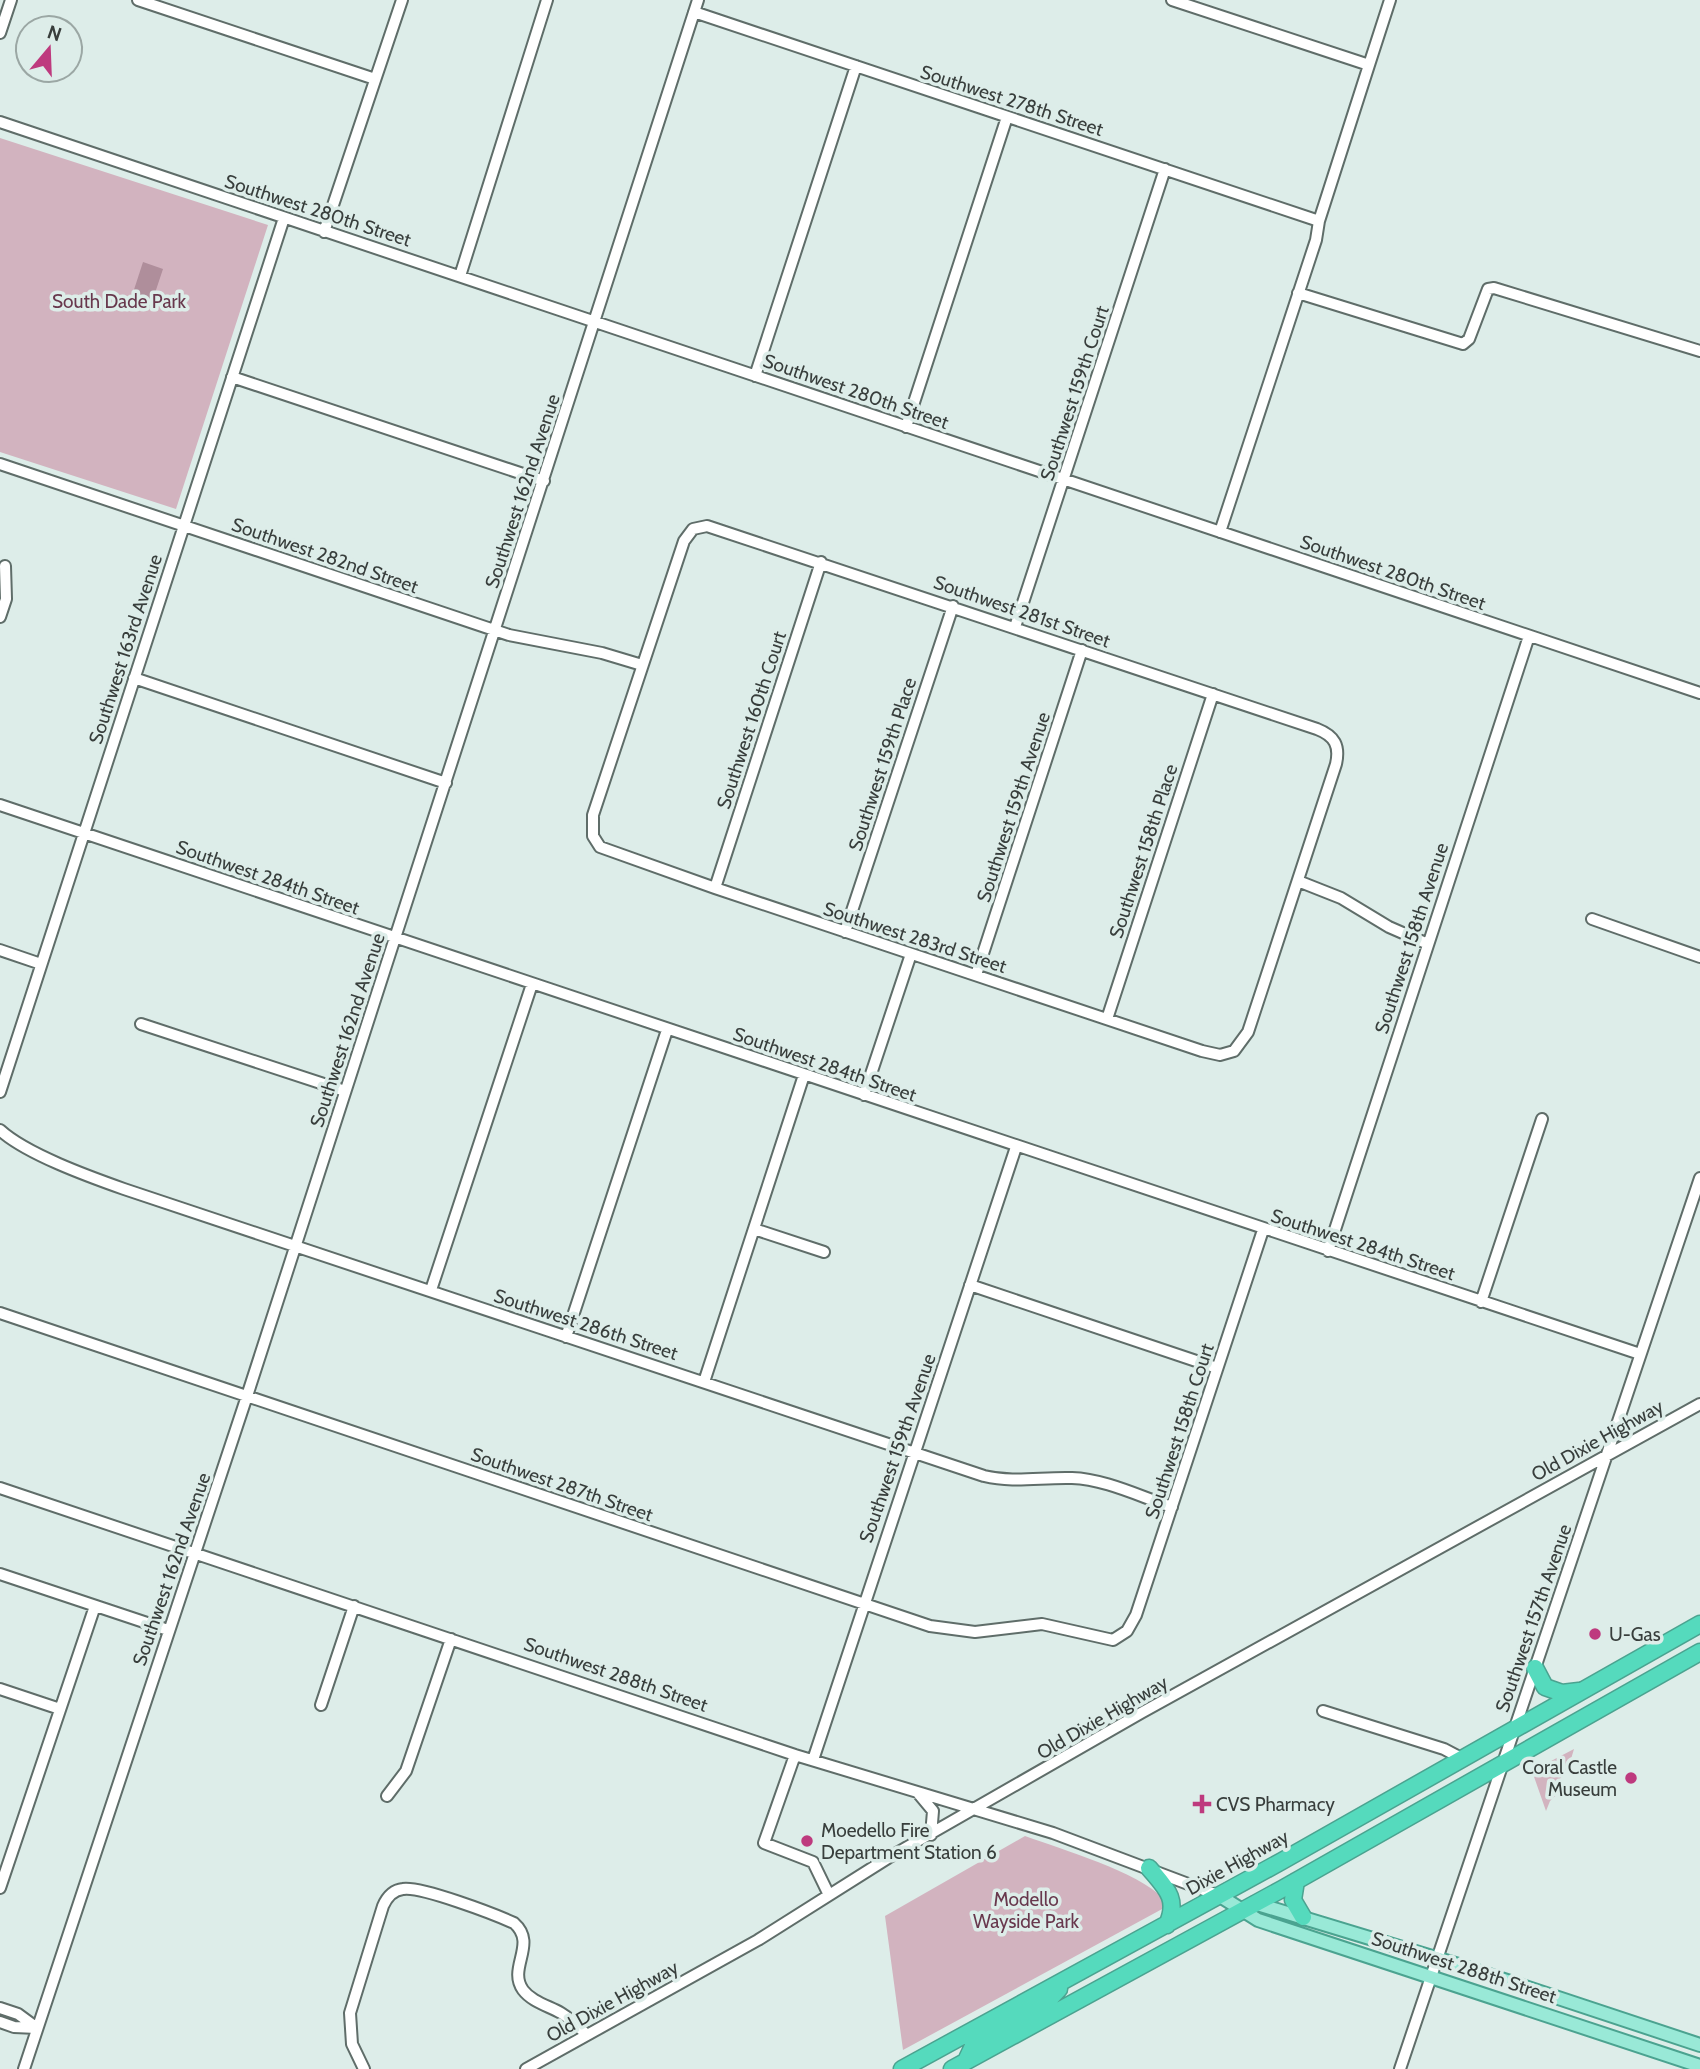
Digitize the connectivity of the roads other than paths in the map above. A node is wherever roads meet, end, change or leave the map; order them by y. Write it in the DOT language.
graph roads {
  1 [pos="11,0"];
  2 [pos="138,0"];
  3 [pos="402,0"];
  4 [pos="547,0"];
  5 [pos="698,0"];
  6 [pos="1172,0"];
  7 [pos="1390,0"];
  8 [pos="694,12"];
  9 [pos="0,33"];
  10 [pos="1369,65"];
  11 [pos="856,66"];
  12 [pos="376,79"];
  13 [pos="1007,117"];
  14 [pos="0,122"];
  15 [pos="1165,169"];
  16 [pos="284,218"];
  17 [pos="1319,221"];
  18 [pos="324,232"];
  19 [pos="460,276"];
  20 [pos="1298,293"];
  21 [pos="595,321"];
  22 [pos="1700,351"];
  23 [pos="755,376"];
  24 [pos="232,377"];
  25 [pos="906,427"];
  26 [pos="0,464"];
  27 [pos="1064,480"];
  28 [pos="544,481"];
  29 [pos="184,526"];
  30 [pos="1220,532"];
  31 [pos="821,562"];
  32 [pos="5,566"];
  33 [pos="953,607"];
  34 [pos="0,617"];
  35 [pos="1015,627"];
  36 [pos="495,631"];
  37 [pos="1529,636"];
  38 [pos="1082,650"];
  39 [pos="642,665"];
  40 [pos="134,678"];
  41 [pos="1700,693"];
  42 [pos="1213,694"];
  43 [pos="446,783"];
  44 [pos="0,805"];
  45 [pos="84,833"];
  46 [pos="1298,881"];
  47 [pos="715,888"];
  48 [pos="1592,919"];
  49 [pos="845,932"];
  50 [pos="395,938"];
  51 [pos="1428,944"];
  52 [pos="0,950"];
  53 [pos="911,954"];
  54 [pos="1700,957"];
  55 [pos="41,964"];
  56 [pos="976,975"];
  57 [pos="532,984"];
  58 [pos="1107,1019"];
  59 [pos="141,1024"];
  60 [pos="667,1030"];
  61 [pos="804,1075"];
  62 [pos="345,1091"];
  63 [pos="0,1092"];
  64 [pos="864,1095"];
  65 [pos="1542,1119"];
  66 [pos="0,1130"];
  67 [pos="1016,1147"];
  68 [pos="1700,1178"];
  69 [pos="754,1229"];
  70 [pos="1263,1230"];
  71 [pos="295,1246"];
  72 [pos="1328,1251"];
  73 [pos="824,1252"];
  74 [pos="970,1285"];
  75 [pos="431,1290"];
  76 [pos="1481,1302"];
  77 [pos="0,1313"];
  78 [pos="566,1337"];
  79 [pos="1640,1354"];
  80 [pos="1217,1368"];
  81 [pos="704,1382"];
  82 [pos="247,1396"];
  83 [pos="1700,1404"];
  84 [pos="915,1453"];
  85 [pos="1607,1453"];
  86 [pos="0,1488"];
  87 [pos="1172,1507"];
  88 [pos="195,1553"];
  89 [pos="0,1574"];
  90 [pos="863,1604"];
  91 [pos="95,1606"];
  92 [pos="354,1606"];
  93 [pos="1700,1624"];
  94 [pos="168,1630"];
  95 [pos="1119,1638"];
  96 [pos="451,1639"];
  97 [pos="1700,1652"];
  98 [pos="1535,1668"];
  99 [pos="0,1689"];
  100 [pos="1584,1691"];
  101 [pos="321,1705"];
  102 [pos="60,1709"];
  103 [pos="1323,1710"];
  104 [pos="1513,1731"];
  105 [pos="795,1755"];
  106 [pos="1463,1759"];
  107 [pos="813,1760"];
  108 [pos="1502,1765"];
  109 [pos="913,1789"];
  110 [pos="387,1796"];
  111 [pos="978,1809"];
  112 [pos="931,1835"];
  113 [pos="1149,1868"];
  114 [pos="1296,1881"];
  115 [pos="0,1888"];
  116 [pos="829,1895"];
  117 [pos="1220,1896"];
  118 [pos="1250,1907"];
  119 [pos="1303,1917"];
  120 [pos="1167,1925"];
  121 [pos="1437,1959"];
  122 [pos="1432,1977"];
  123 [pos="1068,1980"];
  124 [pos="0,2008"];
  125 [pos="0,2022"];
  126 [pos="37,2028"];
  127 [pos="587,2035"];
  128 [pos="1700,2045"];
  129 [pos="959,2065"];
  130 [pos="1700,2066"];
  131 [pos="23,2069"];
  132 [pos="364,2069"];
  133 [pos="526,2069"];
  134 [pos="902,2069"];
  135 [pos="1400,2069"];
  1 -- 9 [label="street"];
  2 -- 12 [label="street"];
  3 -- 12 [label="street"];
  4 -- 19 [label="street"];
  5 -- 8 [label="street, Southwest 162nd Avenue"];
  6 -- 10 [label="street"];
  7 -- 10 [label="street"];
  8 -- 11 [label="street, Southwest 278th Street"];
  8 -- 21 [label="street, Southwest 162nd Avenue"];
  10 -- 17 [label="street"];
  11 -- 13 [label="street, Southwest 278th Street"];
  11 -- 23 [label="street"];
  12 -- 18 [label="street"];
  13 -- 15 [label="street, Southwest 278th Street"];
  13 -- 25 [label="street"];
  14 -- 16 [label="street, Southwest 280th Street"];
  15 -- 17 [label="street, Southwest 278th Street"];
  15 -- 27 [label="street, Southwest 159th Court"];
  16 -- 18 [label="street, Southwest 280th Street"];
  16 -- 24 [label="street, Southwest 163rd Avenue"];
  17 -- 20 [label="street"];
  18 -- 19 [label="street, Southwest 280th Street"];
  19 -- 21 [label="street, Southwest 280th Street"];
  20 -- 22 [label="street"];
  20 -- 30 [label="street"];
  21 -- 23 [label="street, Southwest 280th Street"];
  21 -- 28 [label="street, Southwest 162nd Avenue"];
  23 -- 25 [label="street, Southwest 280th Street"];
  24 -- 28 [label="street"];
  24 -- 29 [label="street, Southwest 163rd Avenue"];
  25 -- 27 [label="street, Southwest 280th Street"];
  26 -- 29 [label="street, Southwest 282nd Street"];
  27 -- 30 [label="street, Southwest 280th Street"];
  27 -- 35 [label="street, Southwest 159th Court"];
  28 -- 36 [label="street, Southwest 162nd Avenue"];
  29 -- 36 [label="street, Southwest 282nd Street"];
  29 -- 40 [label="street, Southwest 163rd Avenue"];
  30 -- 37 [label="street, Southwest 280th Street"];
  31 -- 33 [label="street, Southwest 281st Street"];
  31 -- 39 [label="street, Southwest 281st Street"];
  31 -- 47 [label="street, Southwest 160th Court"];
  32 -- 34 [label="street"];
  33 -- 35 [label="street, Southwest 281st Street"];
  33 -- 49 [label="street, Southwest 159th Place"];
  35 -- 38 [label="street, Southwest 281st Street"];
  36 -- 39 [label="street, Southwest 282nd Street"];
  36 -- 43 [label="street, Southwest 162nd Avenue"];
  37 -- 41 [label="street, Southwest 280th Street"];
  37 -- 51 [label="street, Southwest 158th Avenue"];
  38 -- 42 [label="street, Southwest 281st Street"];
  38 -- 56 [label="street, Southwest 159th Avenue"];
  39 -- 47 [label="street, Southwest 283rd Street"];
  40 -- 43 [label="street"];
  40 -- 45 [label="street, Southwest 163rd Avenue"];
  42 -- 46 [label="street, Southwest 281st Street"];
  42 -- 58 [label="street, Southwest 158th Place"];
  43 -- 50 [label="street, Southwest 162nd Avenue"];
  44 -- 45 [label="street, Southwest 284th Street"];
  45 -- 50 [label="street, Southwest 284th Street"];
  45 -- 55 [label="street, Southwest 163rd Avenue"];
  46 -- 51 [label="street"];
  46 -- 58 [label="street, Southwest 283rd Street"];
  47 -- 49 [label="street, Southwest 283rd Street"];
  48 -- 54 [label="street"];
  49 -- 53 [label="street, Southwest 283rd Street"];
  50 -- 57 [label="street, Southwest 284th Street"];
  50 -- 62 [label="street, Southwest 162nd Avenue"];
  51 -- 72 [label="street, Southwest 158th Avenue"];
  52 -- 55 [label="street"];
  53 -- 56 [label="street, Southwest 283rd Street"];
  53 -- 64 [label="street"];
  55 -- 63 [label="street, Southwest 163rd Avenue"];
  56 -- 58 [label="street, Southwest 283rd Street"];
  57 -- 60 [label="street, Southwest 284th Street"];
  57 -- 75 [label="street"];
  59 -- 62 [label="street"];
  60 -- 61 [label="street, Southwest 284th Street"];
  60 -- 78 [label="street"];
  61 -- 64 [label="street, Southwest 284th Street"];
  61 -- 69 [label="street"];
  62 -- 71 [label="street, Southwest 162nd Avenue"];
  64 -- 67 [label="street, Southwest 284th Street"];
  65 -- 76 [label="street"];
  66 -- 71 [label="street, Southwest 286th Street"];
  67 -- 70 [label="street, Southwest 284th Street"];
  67 -- 74 [label="street, Southwest 159th Avenue"];
  68 -- 79 [label="street, Southwest 157th Avenue"];
  69 -- 73 [label="street"];
  69 -- 81 [label="street"];
  70 -- 72 [label="street, Southwest 284th Street"];
  70 -- 80 [label="street, Southwest 158th Court"];
  71 -- 75 [label="street, Southwest 286th Street"];
  71 -- 82 [label="street, Southwest 162nd Avenue"];
  72 -- 76 [label="street, Southwest 284th Street"];
  74 -- 80 [label="street"];
  74 -- 84 [label="street, Southwest 159th Avenue"];
  75 -- 78 [label="street, Southwest 286th Street"];
  76 -- 79 [label="street, Southwest 284th Street"];
  77 -- 82 [label="street, Southwest 287th Street"];
  78 -- 81 [label="street, Southwest 286th Street"];
  79 -- 85 [label="street, Southwest 157th Avenue"];
  80 -- 87 [label="street, Southwest 158th Court"];
  81 -- 84 [label="street, Southwest 286th Street"];
  82 -- 88 [label="street, Southwest 162nd Avenue"];
  82 -- 90 [label="street, Southwest 287th Street"];
  83 -- 85 [label="street, Old Dixie Highway"];
  84 -- 87 [label="street, Southwest 286th Street"];
  84 -- 90 [label="street, Southwest 159th Avenue"];
  85 -- 98 [label="street, Southwest 157th Avenue"];
  85 -- 111 [label="street, Old Dixie Highway"];
  86 -- 88 [label="street, Southwest 288th Street"];
  87 -- 95 [label="street, Southwest 158th Court"];
  88 -- 92 [label="street, Southwest 288th Street"];
  88 -- 94 [label="street, Southwest 162nd Avenue"];
  89 -- 91 [label="street"];
  90 -- 95 [label="street, Southwest 287th Street"];
  90 -- 107 [label="street, Southwest 159th Avenue"];
  91 -- 94 [label="street"];
  91 -- 102 [label="street"];
  92 -- 96 [label="street, Southwest 288th Street"];
  92 -- 101 [label="street"];
  93 -- 100 [label="highway, Dixie Highway"];
  94 -- 126 [label="street, Southwest 162nd Avenue"];
  96 -- 105 [label="street, Southwest 288th Street"];
  96 -- 110 [label="street"];
  97 -- 108 [label="highway"];
  98 -- 100 [label="highway"];
  98 -- 104 [label="street, Southwest 157th Avenue"];
  99 -- 102 [label="street"];
  100 -- 104 [label="highway, Dixie Highway"];
  102 -- 115 [label="street"];
  103 -- 106 [label="street"];
  104 -- 106 [label="highway, Dixie Highway"];
  104 -- 108 [label="street, Southwest 157th Avenue"];
  105 -- 107 [label="street, Southwest 288th Street"];
  105 -- 116 [label="street"];
  106 -- 117 [label="highway, Dixie Highway"];
  107 -- 109 [label="street, Southwest 288th Street"];
  108 -- 114 [label="highway"];
  108 -- 121 [label="street, Southwest 157th Avenue"];
  109 -- 111 [label="street, Southwest 288th Street"];
  109 -- 112 [label="street"];
  111 -- 112 [label="street, Old Dixie Highway"];
  111 -- 113 [label="street, Southwest 288th Street"];
  112 -- 116 [label="street, Old Dixie Highway"];
  113 -- 117 [label="street, Southwest 288th Street"];
  113 -- 120 [label="highway"];
  114 -- 118 [label="highway"];
  114 -- 119 [label="highway"];
  116 -- 127 [label="street, Old Dixie Highway"];
  117 -- 118 [label="main road, Southwest 288th Street"];
  117 -- 120 [label="highway, Dixie Highway"];
  118 -- 119 [label="main road, Southwest 288th Street"];
  118 -- 122 [label="main road, Southwest 288th Street"];
  118 -- 129 [label="highway"];
  119 -- 121 [label="main road, Southwest 288th Street"];
  120 -- 123 [label="highway, Dixie Highway"];
  121 -- 122 [label="street, Southwest 157th Avenue"];
  121 -- 128 [label="main road, Southwest 288th Street"];
  122 -- 130 [label="main road, Southwest 288th Street"];
  122 -- 135 [label="street, Southwest 157th Avenue"];
  123 -- 129 [label="highway"];
  123 -- 134 [label="highway, Dixie Highway"];
  124 -- 126 [label="street"];
  125 -- 126 [label="street"];
  126 -- 131 [label="street, Southwest 162nd Avenue"];
  127 -- 132 [label="street"];
  127 -- 133 [label="street, Old Dixie Highway"];
}
